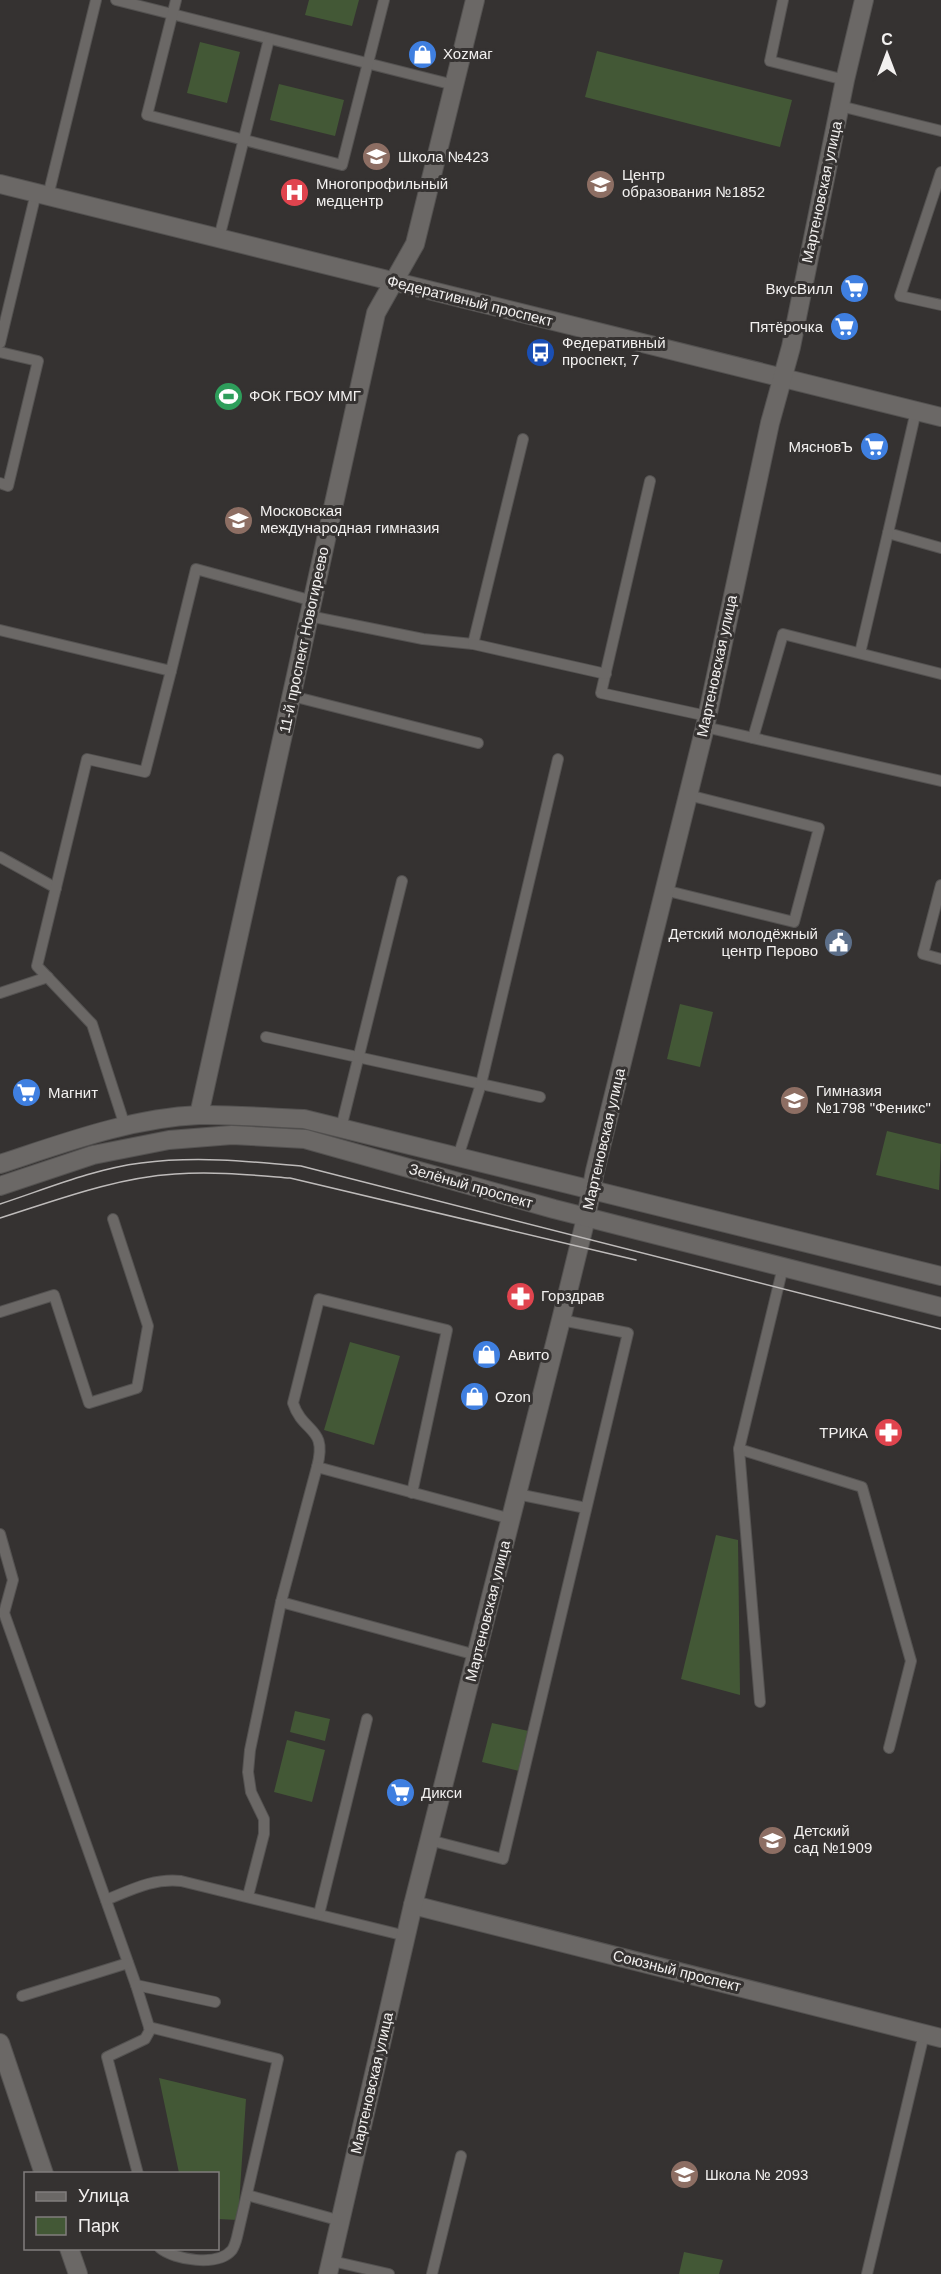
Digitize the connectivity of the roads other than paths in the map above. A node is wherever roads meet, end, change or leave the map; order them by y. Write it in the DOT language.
graph roads {
  1 [pos="96,0"];
  2 [pos="116,0"];
  3 [pos="176,0"];
  4 [pos="384,0"];
  5 [pos="475,0"];
  6 [pos="783,0"];
  7 [pos="864,0"];
  8 [pos="173,14"];
  9 [pos="269,39"];
  10 [pos="368,63"];
  11 [pos="845,80"];
  12 [pos="454,85"];
  13 [pos="840,106"];
  14 [pos="941,131"];
  15 [pos="244,140"];
  16 [pos="941,172"];
  17 [pos="0,184"];
  18 [pos="42,194"];
  19 [pos="219,238"];
  20 [pos="394,281"];
  21 [pos="941,305"];
  22 [pos="0,343"];
  23 [pos="0,352"];
  24 [pos="782,378"];
  25 [pos="916,411"];
  26 [pos="941,417"];
  27 [pos="523,440"];
  28 [pos="650,481"];
  29 [pos="0,483"];
  30 [pos="888,533"];
  31 [pos="941,548"];
  32 [pos="311,608"];
  33 [pos="0,630"];
  34 [pos="473,644"];
  35 [pos="860,653"];
  36 [pos="171,671"];
  37 [pos="606,674"];
  38 [pos="941,674"];
  39 [pos="292,696"];
  40 [pos="706,722"];
  41 [pos="753,738"];
  42 [pos="478,743"];
  43 [pos="558,759"];
  44 [pos="941,781"];
  45 [pos="688,795"];
  46 [pos="0,857"];
  47 [pos="402,881"];
  48 [pos="941,885"];
  49 [pos="56,888"];
  50 [pos="664,890"];
  51 [pos="941,959"];
  52 [pos="48,977"];
  53 [pos="0,993"];
  54 [pos="266,1037"];
  55 [pos="358,1058"];
  56 [pos="481,1084"];
  57 [pos="540,1097"];
  58 [pos="199,1115"];
  59 [pos="125,1125"];
  60 [pos="340,1128"];
  61 [pos="458,1157"];
  62 [pos="0,1164"];
  63 [pos="0,1186"];
  64 [pos="591,1189"];
  65 [pos="586,1218"];
  66 [pos="113,1219"];
  67 [pos="783,1267"];
  68 [pos="941,1276"];
  69 [pos="941,1307"];
  70 [pos="0,1312"];
  71 [pos="561,1320"];
  72 [pos="739,1449"];
  73 [pos="317,1467"];
  74 [pos="412,1493"];
  75 [pos="517,1494"];
  76 [pos="586,1508"];
  77 [pos="511,1519"];
  78 [pos="0,1534"];
  79 [pos="4,1600"];
  80 [pos="281,1602"];
  81 [pos="476,1655"];
  82 [pos="760,1702"];
  83 [pos="367,1719"];
  84 [pos="889,1748"];
  85 [pos="429,1840"];
  86 [pos="248,1896"];
  87 [pos="106,1900"];
  88 [pos="413,1905"];
  89 [pos="319,1914"];
  90 [pos="406,1936"];
  91 [pos="128,1963"];
  92 [pos="136,1985"];
  93 [pos="22,1996"];
  94 [pos="215,2002"];
  95 [pos="149,2027"];
  96 [pos="932,2036"];
  97 [pos="0,2043"];
  98 [pos="461,2156"];
  99 [pos="43,2172"];
  100 [pos="137,2172"];
  101 [pos="247,2195"];
  102 [pos="341,2221"];
  103 [pos="70,2250"];
  104 [pos="162,2250"];
  105 [pos="330,2268"];
  106 [pos="78,2274"];
  107 [pos="389,2274"];
  108 [pos="432,2274"];
  109 [pos="867,2274"];
  1 -- 18 [label="lane"];
  2 -- 8 [label="lane"];
  3 -- 8 [label="lane"];
  4 -- 10 [label="lane"];
  5 -- 12 [label="street, 11-й проспект Новогиреево"];
  6 -- 11 [label="lane"];
  7 -- 11 [label="street, Мартеновская улица"];
  8 -- 9 [label="lane"];
  8 -- 15 [label="lane"];
  9 -- 10 [label="lane"];
  9 -- 15 [label="lane"];
  10 -- 12 [label="lane"];
  10 -- 15 [label="lane"];
  11 -- 13 [label="street, Мартеновская улица"];
  12 -- 20 [label="street, 11-й проспект Новогиреево"];
  13 -- 14 [label="lane"];
  13 -- 24 [label="street, Мартеновская улица"];
  15 -- 19 [label="lane"];
  16 -- 21 [label="lane"];
  17 -- 18 [label="street, Федеративный проспект"];
  18 -- 19 [label="street, Федеративный проспект"];
  18 -- 22 [label="lane"];
  19 -- 20 [label="street, Федеративный проспект"];
  20 -- 24 [label="street, Федеративный проспект"];
  20 -- 32 [label="street, 11-й проспект Новогиреево"];
  23 -- 29 [label="lane"];
  24 -- 25 [label="street, Федеративный проспект"];
  24 -- 40 [label="street, Мартеновская улица"];
  25 -- 26 [label="street, Федеративный проспект"];
  25 -- 30 [label="lane"];
  27 -- 34 [label="lane"];
  28 -- 37 [label="lane"];
  30 -- 31 [label="lane"];
  30 -- 35 [label="lane"];
  32 -- 34 [label="lane"];
  32 -- 36 [label="lane"];
  32 -- 39 [label="street, 11-й проспект Новогиреево"];
  33 -- 36 [label="lane"];
  34 -- 37 [label="lane"];
  35 -- 38 [label="lane"];
  35 -- 41 [label="lane"];
  36 -- 49 [label="lane"];
  37 -- 40 [label="lane"];
  39 -- 42 [label="lane"];
  39 -- 58 [label="street, 11-й проспект Новогиреево"];
  40 -- 41 [label="lane"];
  40 -- 45 [label="street, Мартеновская улица"];
  41 -- 44 [label="lane"];
  43 -- 56 [label="lane"];
  45 -- 50 [label="street, Мартеновская улица"];
  45 -- 50 [label="lane"];
  46 -- 49 [label="lane"];
  47 -- 55 [label="lane"];
  48 -- 51 [label="lane"];
  49 -- 52 [label="lane"];
  50 -- 64 [label="street, Мартеновская улица"];
  52 -- 53 [label="lane"];
  52 -- 59 [label="lane"];
  54 -- 55 [label="lane"];
  55 -- 56 [label="lane"];
  55 -- 60 [label="lane"];
  56 -- 57 [label="lane"];
  56 -- 61 [label="lane"];
  58 -- 59 [label="street, Зелёный проспект"];
  58 -- 60 [label="street, Зелёный проспект"];
  59 -- 62 [label="street, Зелёный проспект"];
  60 -- 61 [label="street, Зелёный проспект"];
  61 -- 64 [label="street, Зелёный проспект"];
  63 -- 65 [label="street, Зелёный проспект"];
  64 -- 65 [label="street, Мартеновская улица"];
  64 -- 68 [label="street, Зелёный проспект"];
  65 -- 67 [label="street, Зелёный проспект"];
  65 -- 71 [label="street, Мартеновская улица"];
  66 -- 70 [label="lane"];
  67 -- 69 [label="street, Зелёный проспект"];
  67 -- 72 [label="lane"];
  71 -- 75 [label="street, Мартеновская улица"];
  71 -- 76 [label="lane"];
  72 -- 82 [label="lane"];
  72 -- 84 [label="lane"];
  73 -- 74 [label="lane"];
  73 -- 74 [label="lane"];
  73 -- 80 [label="lane"];
  74 -- 77 [label="lane"];
  75 -- 76 [label="lane"];
  75 -- 77 [label="street, Мартеновская улица"];
  76 -- 85 [label="lane"];
  77 -- 81 [label="street, Мартеновская улица"];
  78 -- 79 [label="lane"];
  79 -- 87 [label="lane"];
  80 -- 81 [label="lane"];
  80 -- 86 [label="lane"];
  81 -- 85 [label="street, Мартеновская улица"];
  83 -- 89 [label="lane"];
  85 -- 88 [label="street, Мартеновская улица"];
  86 -- 87 [label="lane"];
  86 -- 89 [label="lane"];
  87 -- 91 [label="lane"];
  88 -- 90 [label="street, Мартеновская улица"];
  88 -- 96 [label="street, Союзный проспект"];
  89 -- 90 [label="lane"];
  90 -- 102 [label="street, Мартеновская улица"];
  91 -- 92 [label="lane"];
  91 -- 93 [label="lane"];
  92 -- 94 [label="lane"];
  92 -- 95 [label="lane"];
  95 -- 100 [label="lane"];
  95 -- 101 [label="lane"];
  96 -- 109 [label="lane"];
  97 -- 99 [label="street"];
  98 -- 108 [label="lane"];
  101 -- 102 [label="lane"];
  101 -- 104 [label="lane"];
  102 -- 105 [label="street, Мартеновская улица"];
  103 -- 106 [label="street"];
  105 -- 107 [label="lane"];
}
